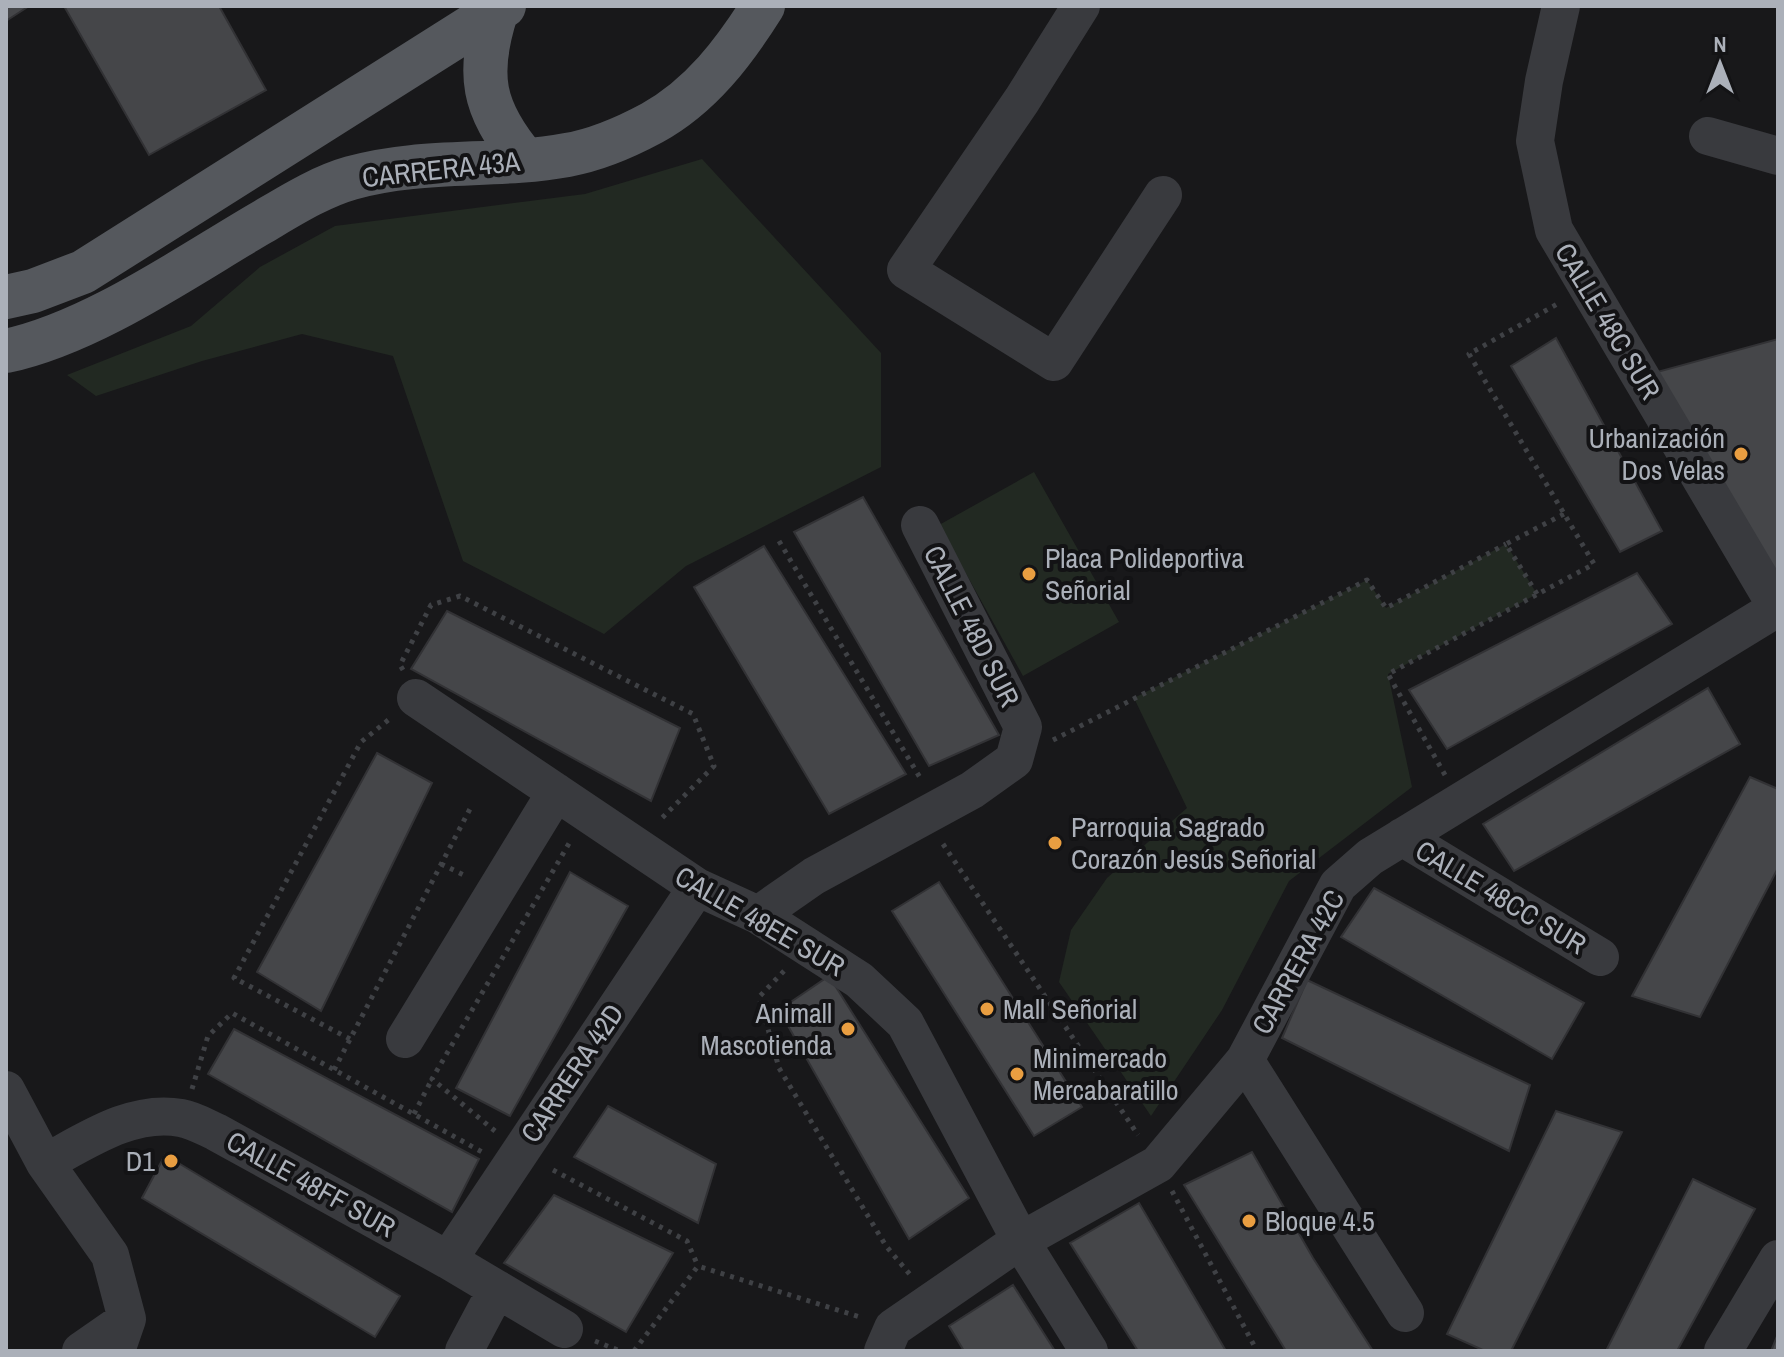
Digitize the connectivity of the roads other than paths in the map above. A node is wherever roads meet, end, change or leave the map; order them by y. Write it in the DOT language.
graph roads {
  1 [pos="1081,6"];
  2 [pos="1561,6"];
  3 [pos="500,8"];
  4 [pos="753,14"];
  5 [pos="1708,136"];
  6 [pos="1778,156"];
  7 [pos="525,160"];
  8 [pos="1163,195"];
  9 [pos="6,297"];
  10 [pos="6,351"];
  11 [pos="920,525"];
  12 [pos="1778,609"];
  13 [pos="416,698"];
  14 [pos="556,792"];
  15 [pos="1402,837"];
  16 [pos="697,887"];
  17 [pos="758,915"];
  18 [pos="1600,957"];
  19 [pos="405,1039"];
  20 [pos="1245,1060"];
  21 [pos="6,1090"];
  22 [pos="45,1163"];
  23 [pos="1021,1240"];
  24 [pos="1778,1259"];
  25 [pos="448,1260"];
  26 [pos="497,1289"];
  27 [pos="1405,1313"];
  28 [pos="564,1329"];
  29 [pos="122,1335"];
  30 [pos="888,1339"];
  31 [pos="81,1351"];
  32 [pos="464,1351"];
  33 [pos="1089,1351"];
  34 [pos="1723,1351"];
  1 -- 8 [label="street"];
  2 -- 12 [label="street, CALLE 48C SUR"];
  3 -- 7 [label="main road"];
  3 -- 9 [label="main road"];
  4 -- 7 [label="main road, CARRERA 43A"];
  5 -- 6 [label="street"];
  7 -- 10 [label="main road, CARRERA 43A"];
  11 -- 17 [label="street, CALLE 48D SUR"];
  12 -- 15 [label="street, CARRERA 42C"];
  13 -- 14 [label="street, CALLE 48EE SUR"];
  14 -- 16 [label="street, CALLE 48EE SUR"];
  14 -- 19 [label="street"];
  15 -- 18 [label="street, CALLE 48CC SUR"];
  15 -- 20 [label="street, CARRERA 42C"];
  16 -- 17 [label="street, CALLE 48EE SUR"];
  16 -- 25 [label="street, CARRERA 42D"];
  17 -- 23 [label="street, CALLE 48EE SUR"];
  20 -- 23 [label="street, CARRERA 42C"];
  20 -- 27 [label="street"];
  21 -- 22 [label="street"];
  22 -- 25 [label="street, CALLE 48FF SUR"];
  22 -- 29 [label="street"];
  23 -- 30 [label="street, CARRERA 42C"];
  23 -- 33 [label="street, CALLE 48EE SUR"];
  24 -- 34 [label="street"];
  25 -- 26 [label="street, CALLE 48FF SUR"];
  26 -- 28 [label="street, CALLE 48FF SUR"];
  26 -- 32 [label="street"];
  29 -- 31 [label="street"];
}
